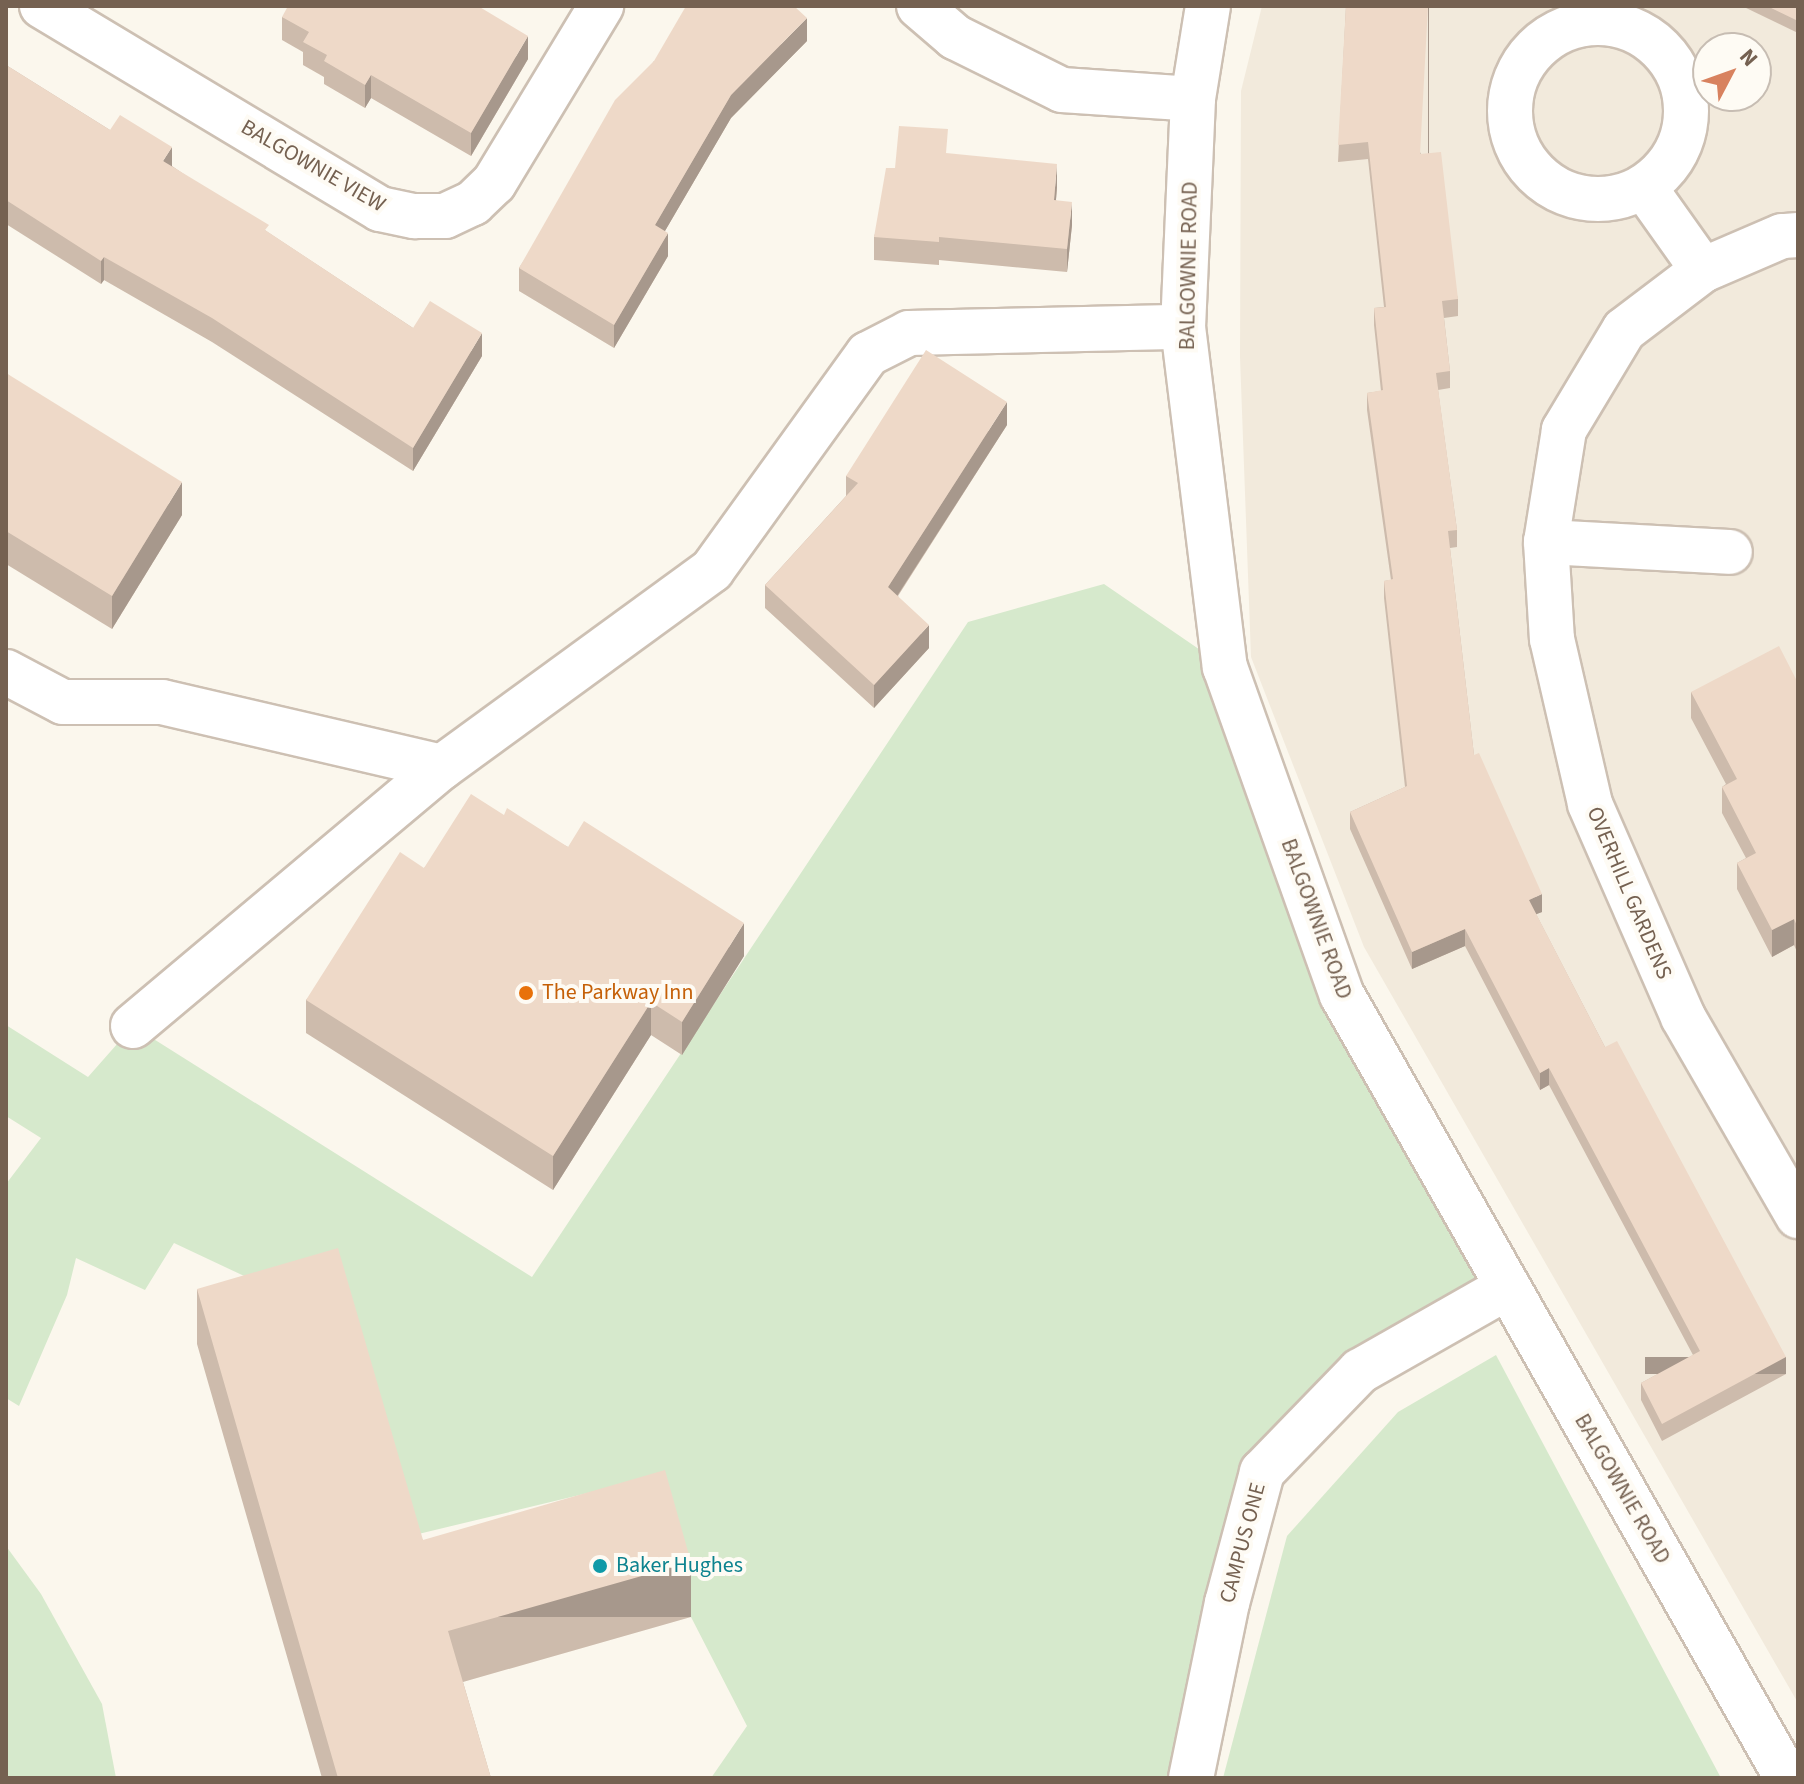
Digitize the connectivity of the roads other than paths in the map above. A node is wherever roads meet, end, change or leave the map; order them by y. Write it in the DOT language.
graph roads {
  1 [pos="42,6"];
  2 [pos="601,6"];
  3 [pos="919,6"];
  4 [pos="1208,6"];
  5 [pos="1193,99"];
  6 [pos="1644,187"];
  7 [pos="1798,235"];
  8 [pos="1703,270"];
  9 [pos="1183,327"];
  10 [pos="1546,542"];
  11 [pos="1730,552"];
  12 [pos="6,672"];
  13 [pos="442,767"];
  14 [pos="133,1026"];
  15 [pos="1798,1216"];
  16 [pos="1508,1287"];
  17 [pos="1191,1778"];
  18 [pos="1787,1778"];
  1 -- 2 [label="street, BALGOWNIE VIEW"];
  3 -- 5 [label="street"];
  4 -- 5 [label="street, BALGOWNIE ROAD"];
  5 -- 9 [label="street, BALGOWNIE ROAD"];
  6 -- 6 [label="street"];
  6 -- 8 [label="street"];
  7 -- 8 [label="street, OVERHILL GARDENS"];
  8 -- 10 [label="street, OVERHILL GARDENS"];
  9 -- 13 [label="street"];
  9 -- 16 [label="street, BALGOWNIE ROAD"];
  10 -- 11 [label="street"];
  10 -- 15 [label="street, OVERHILL GARDENS"];
  12 -- 13 [label="street"];
  13 -- 14 [label="street"];
  16 -- 17 [label="street, CAMPUS ONE"];
  16 -- 18 [label="street, BALGOWNIE ROAD"];
}
